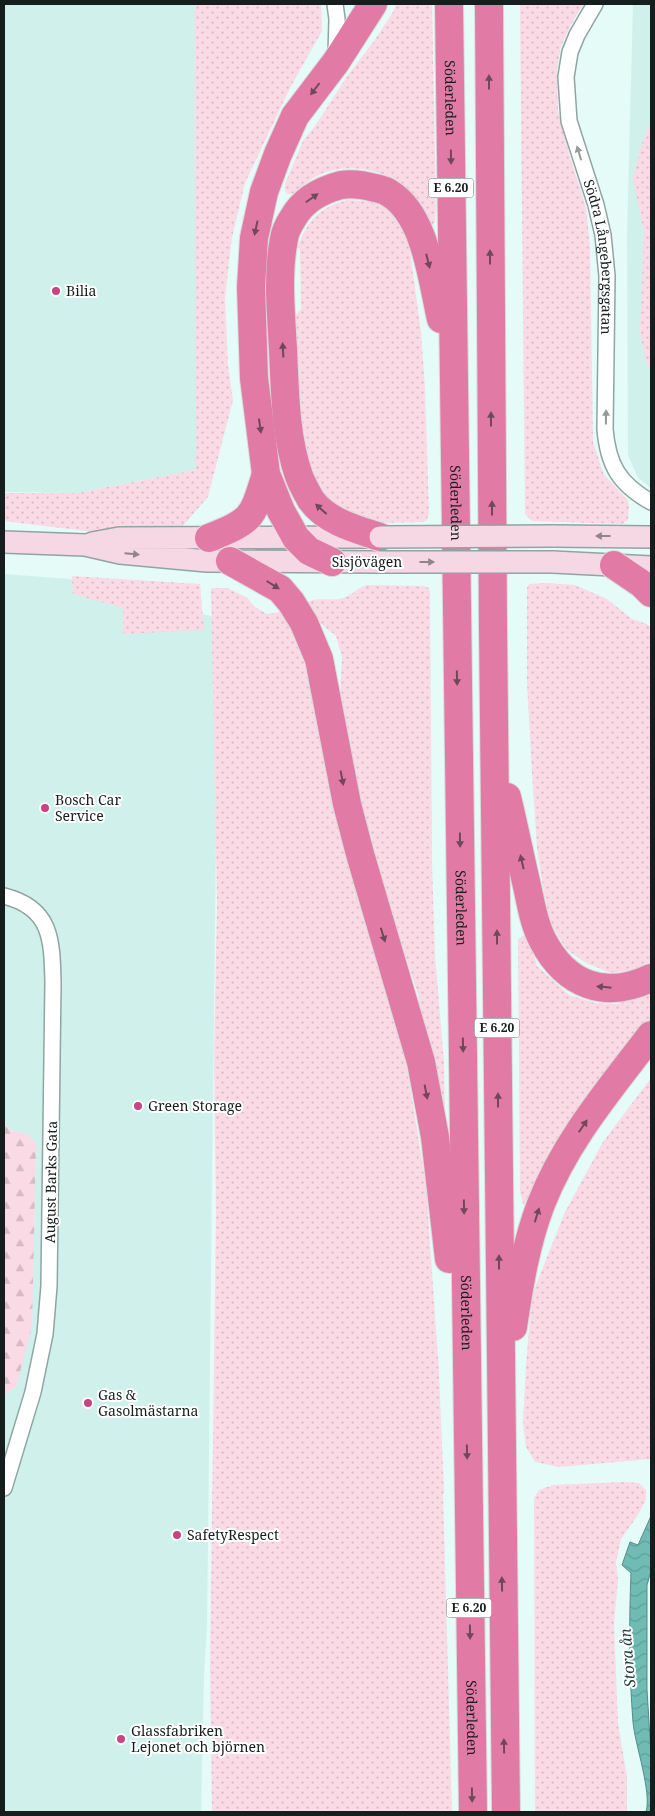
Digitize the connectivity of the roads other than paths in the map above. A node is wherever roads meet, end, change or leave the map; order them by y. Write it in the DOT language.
graph roads {
  1 [pos="335,4"];
  2 [pos="373,4"];
  3 [pos="449,4"];
  4 [pos="595,4"];
  5 [pos="491,9"];
  6 [pos="336,62"];
  7 [pos="453,372"];
  8 [pos="266,474"];
  9 [pos="651,502"];
  10 [pos="651,537"];
  11 [pos="209,538"];
  12 [pos="296,538"];
  13 [pos="4,542"];
  14 [pos="85,545"];
  15 [pos="379,550"];
  16 [pos="230,562"];
  17 [pos="332,562"];
  18 [pos="614,565"];
  19 [pos="651,567"];
  20 [pos="651,593"];
  21 [pos="495,745"];
  22 [pos="4,896"];
  23 [pos="651,978"];
  24 [pos="651,1035"];
  25 [pos="466,1404"];
  26 [pos="500,1410"];
  27 [pos="4,1488"];
  28 [pos="473,1812"];
  29 [pos="506,1812"];
  1 -- 6 [label="street"];
  2 -- 6 [label="highway"];
  3 -- 7 [label="highway, Söderleden / E 6.20, one-way"];
  9 -- 4 [label="street, Södra Långebergsgatan, one-way"];
  21 -- 5 [label="highway, E 6.20, one-way"];
  6 -- 8 [label="highway, one-way"];
  15 -- 7 [label="highway, one-way"];
  7 -- 25 [label="highway, Söderleden / E 6.20, one-way"];
  8 -- 11 [label="highway"];
  8 -- 12 [label="highway"];
  10 -- 15 [label="street, Sisjövägen, one-way, bridge"];
  11 -- 12 [label="street, Sisjövägen"];
  11 -- 14 [label="street, Sisjövägen"];
  12 -- 15 [label="street, Sisjövägen"];
  12 -- 17 [label="highway"];
  13 -- 14 [label="street, Sisjövägen"];
  14 -- 16 [label="street, Sisjövägen, one-way"];
  15 -- 17 [label="street, Sisjövägen"];
  15 -- 18 [label="street, Sisjövägen, one-way, bridge"];
  16 -- 17 [label="street, Sisjövägen"];
  16 -- 25 [label="highway, one-way"];
  18 -- 19 [label="street, Sisjövägen"];
  18 -- 20 [label="highway"];
  23 -- 21 [label="highway, one-way"];
  26 -- 21 [label="highway, E 6.20, one-way"];
  22 -- 27 [label="street, August Barks Gata"];
  26 -- 24 [label="highway, one-way"];
  25 -- 28 [label="highway, Söderleden / E 6.20, one-way"];
  29 -- 26 [label="highway, E 6.20, one-way"];
}
